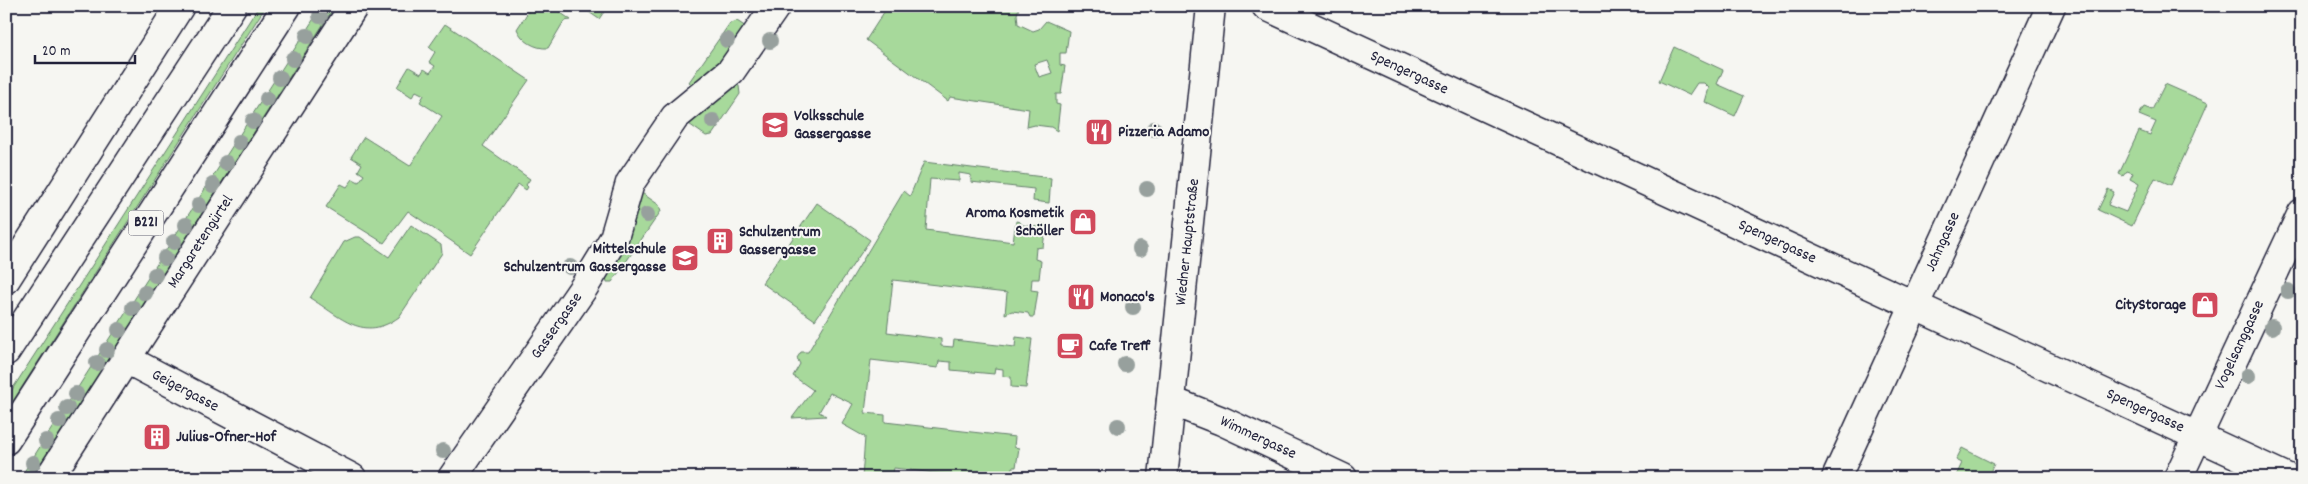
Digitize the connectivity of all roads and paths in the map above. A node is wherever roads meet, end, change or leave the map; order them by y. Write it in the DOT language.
graph roads {
  1 [pos="180,6"];
  2 [pos="232,6"];
  3 [pos="287,6"];
  4 [pos="354,6"];
  5 [pos="776,6"];
  6 [pos="1211,6"];
  7 [pos="1266,6"];
  8 [pos="2050,6"];
  9 [pos="2302,213"];
  10 [pos="6,279"];
  11 [pos="1914,306"];
  12 [pos="6,352"];
  13 [pos="126,359"];
  14 [pos="1171,401"];
  15 [pos="2197,435"];
  16 [pos="6,440"];
  17 [pos="49,478"];
  18 [pos="352,478"];
  19 [pos="452,478"];
  20 [pos="1163,478"];
  21 [pos="1344,478"];
  22 [pos="1836,478"];
  23 [pos="2178,478"];
  24 [pos="2288,478"];
  1 -- 10 [label="street"];
  2 -- 12 [label="street"];
  3 -- 16 [label="street, B221"];
  4 -- 13 [label="street, Margaretengürtel"];
  5 -- 19 [label="street, Gassergasse"];
  6 -- 14 [label="street, Wiedner Hauptstraße"];
  7 -- 11 [label="street, Spengergasse"];
  8 -- 11 [label="street, Jahngasse"];
  9 -- 15 [label="street, Vogelsanggasse"];
  11 -- 15 [label="street, Spengergasse"];
  11 -- 22 [label="street, Jahngasse"];
  13 -- 17 [label="street, Margaretengürtel"];
  13 -- 18 [label="street, Geigergasse"];
  14 -- 20 [label="street, Wiedner Hauptstraße"];
  14 -- 21 [label="street, Wimmergasse"];
  15 -- 23 [label="street, Vogelsanggasse"];
  15 -- 24 [label="street, Spengergasse"];
}
